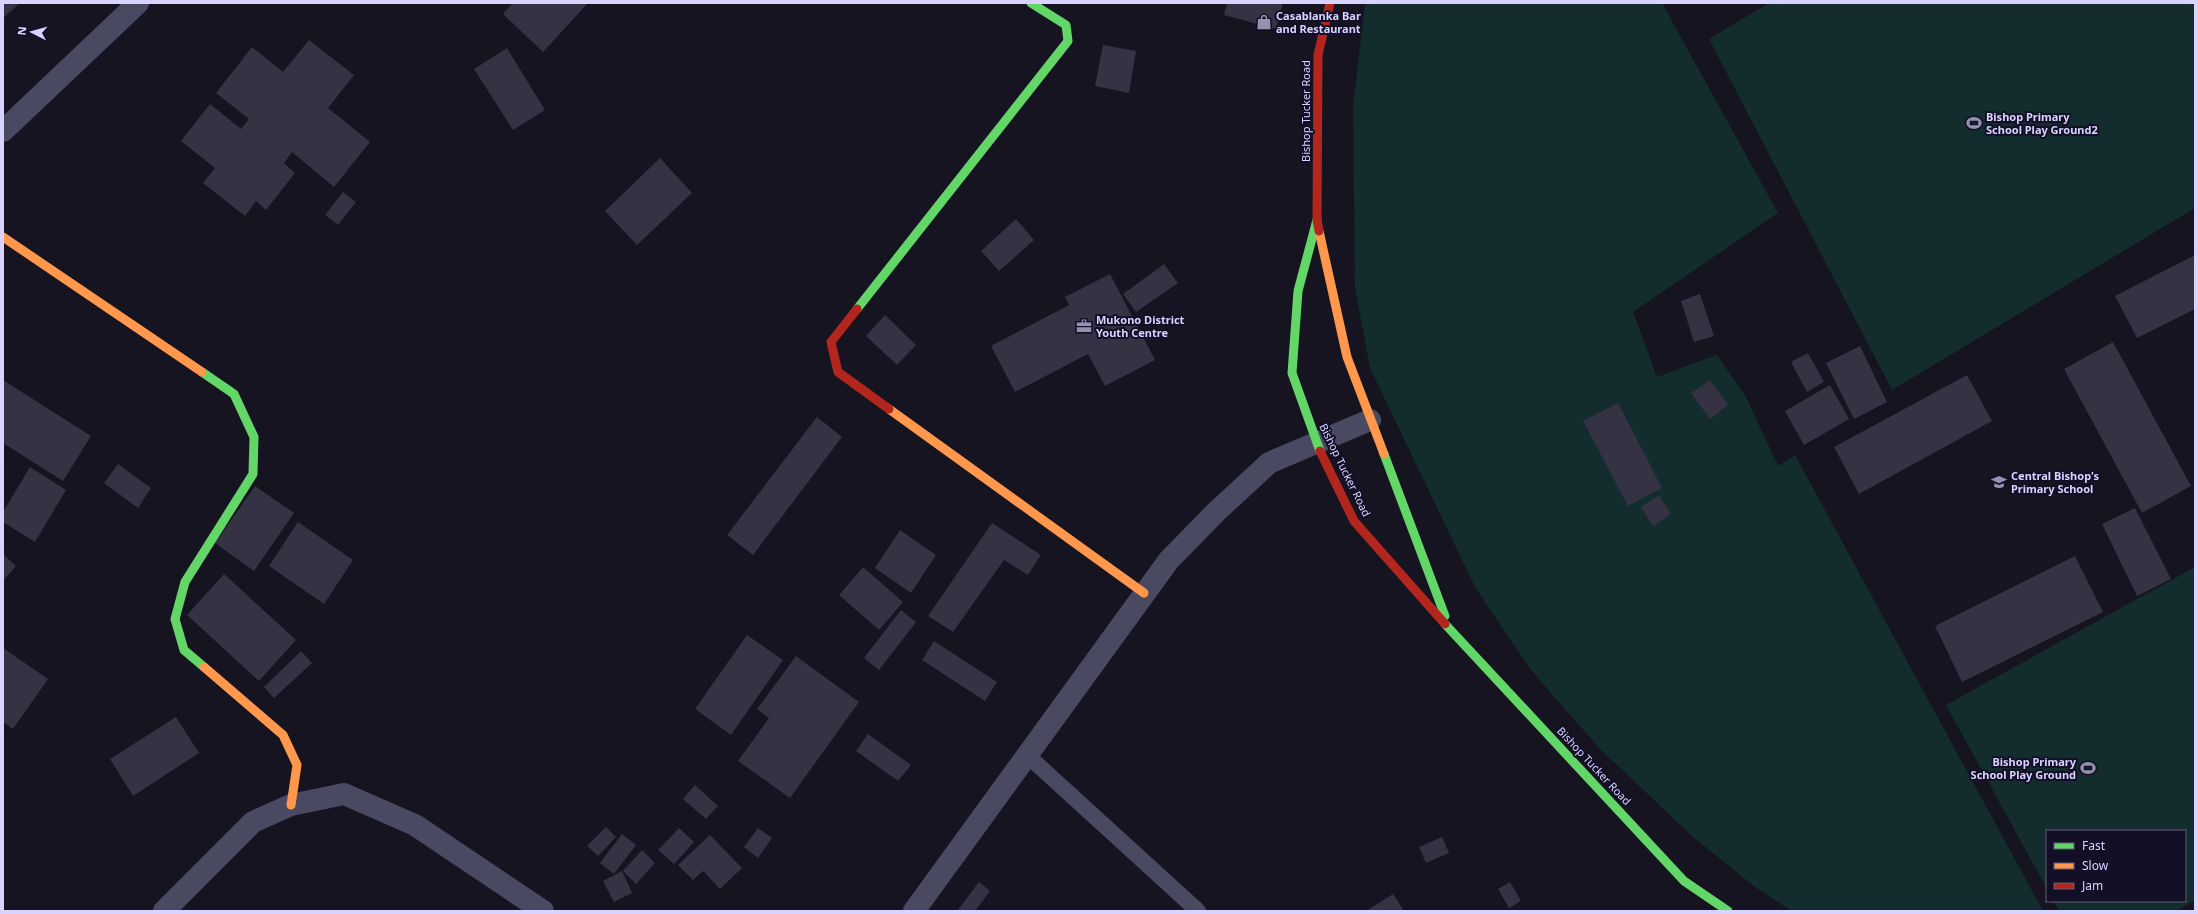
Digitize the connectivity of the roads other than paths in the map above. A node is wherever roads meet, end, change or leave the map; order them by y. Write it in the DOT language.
graph roads {
  1 [pos="138,3"];
  2 [pos="1031,3"];
  3 [pos="1330,3"];
  4 [pos="3,131"];
  5 [pos="1317,220"];
  6 [pos="3,237"];
  7 [pos="1370,420"];
  8 [pos="1316,442"];
  9 [pos="1144,593"];
  10 [pos="1450,630"];
  11 [pos="1027,755"];
  12 [pos="291,805"];
  13 [pos="164,911"];
  14 [pos="543,911"];
  15 [pos="914,911"];
  16 [pos="1198,911"];
  17 [pos="1728,911"];
  1 -- 4 [label="street"];
  2 -- 9 [label="street"];
  3 -- 5 [label="street, Bishop Tucker Road"];
  5 -- 7 [label="street, Bishop Tucker Road"];
  5 -- 8 [label="street, Bishop Tucker Road"];
  6 -- 12 [label="street"];
  7 -- 8 [label="street"];
  7 -- 10 [label="street, Bishop Tucker Road"];
  8 -- 9 [label="street"];
  8 -- 10 [label="street, Bishop Tucker Road"];
  9 -- 11 [label="street"];
  10 -- 17 [label="street, Bishop Tucker Road"];
  11 -- 15 [label="street"];
  11 -- 16 [label="lane"];
  12 -- 13 [label="street"];
  12 -- 14 [label="street"];
}
